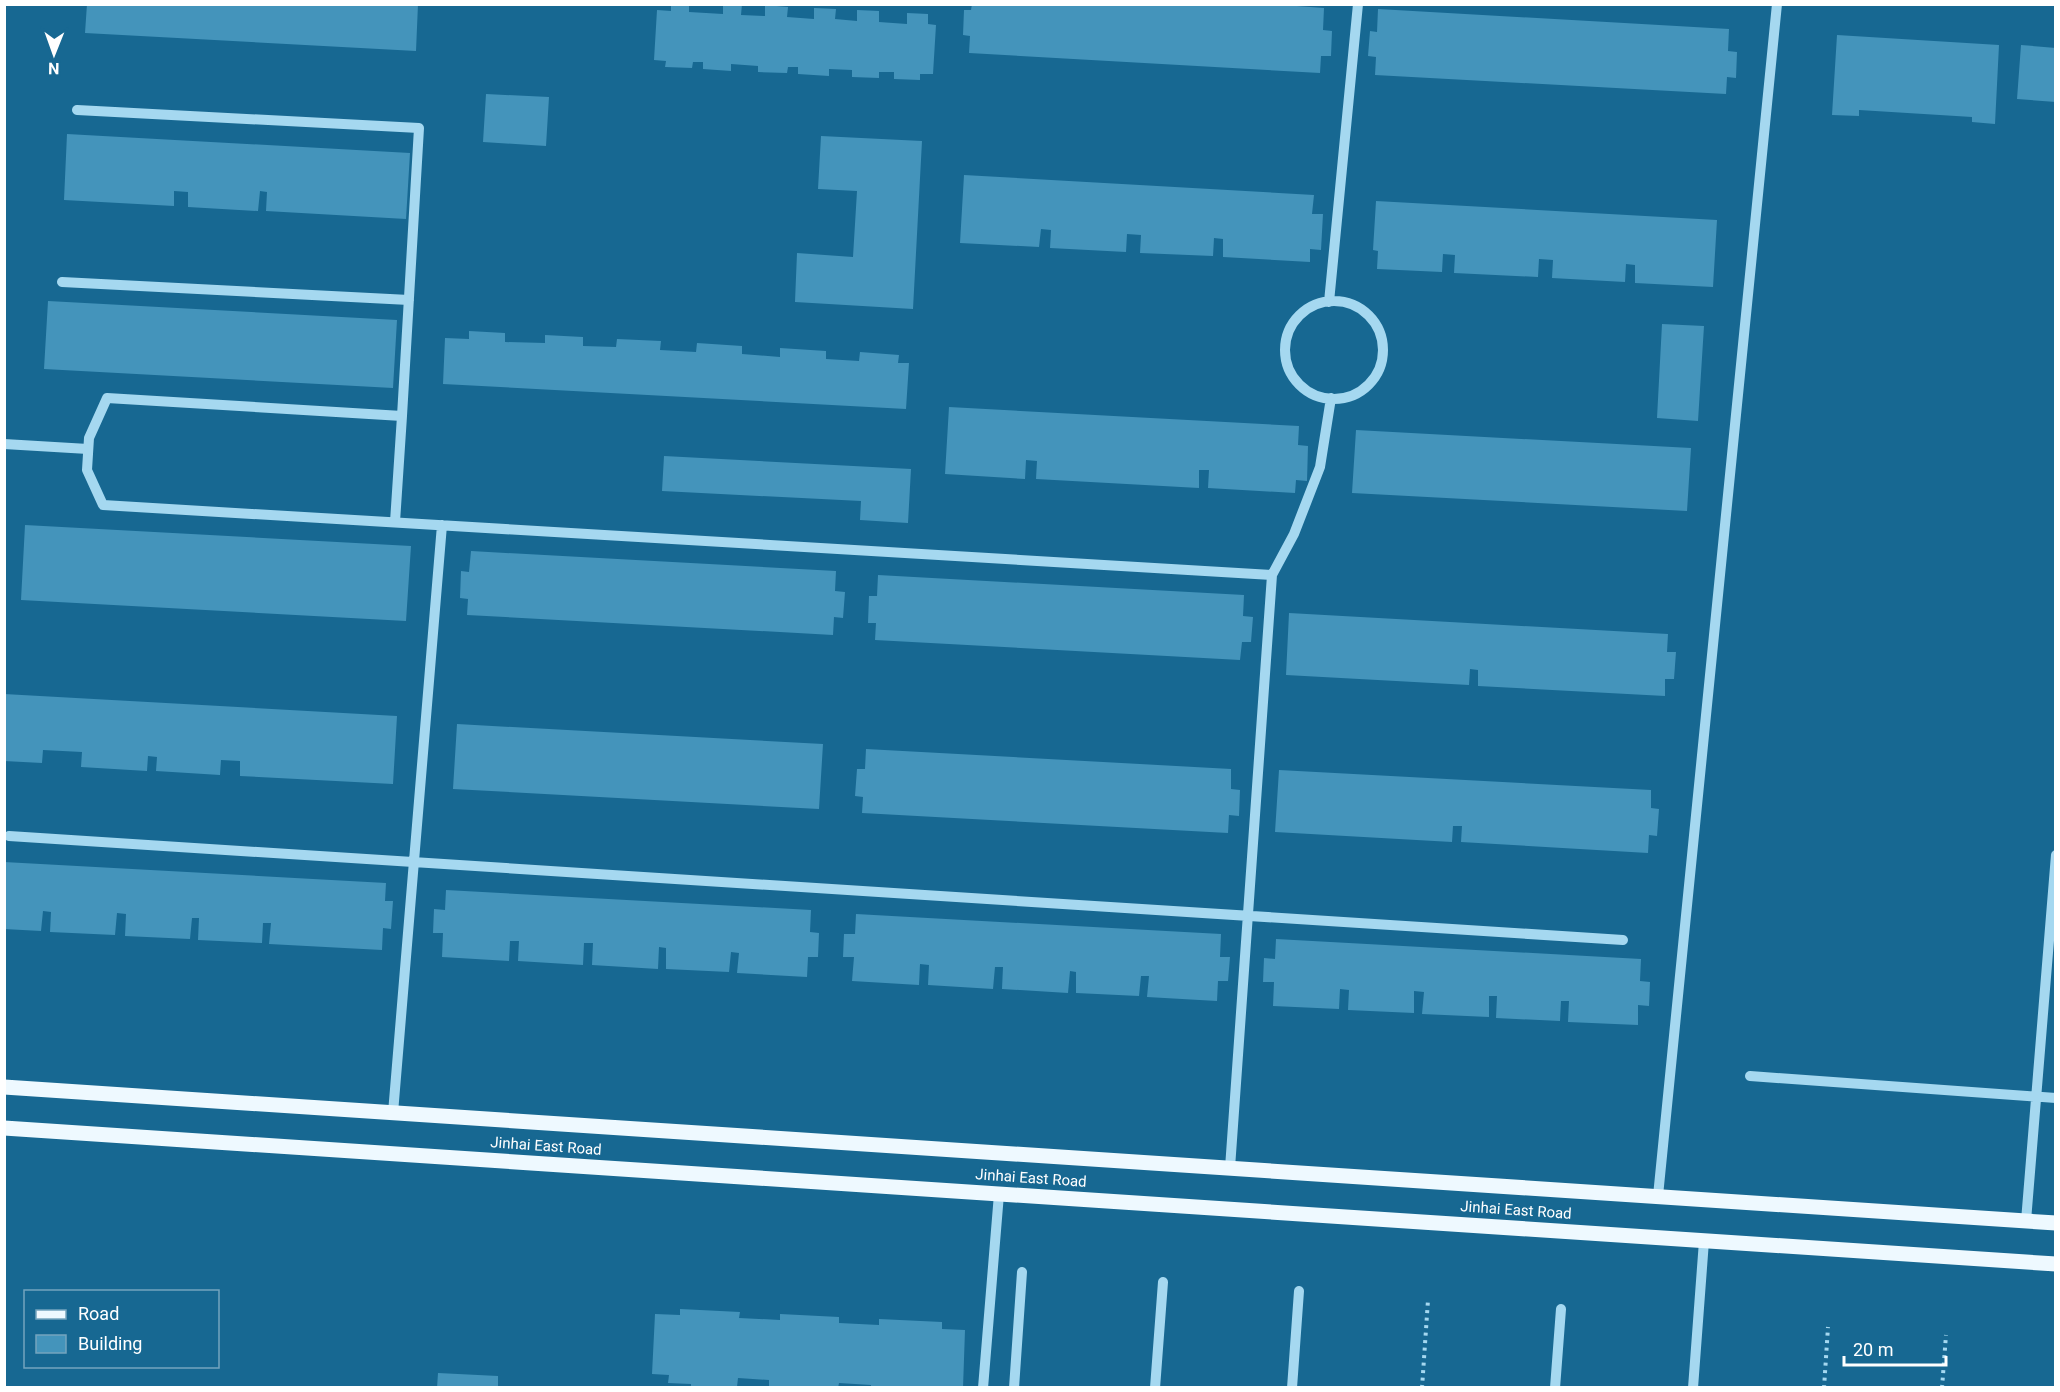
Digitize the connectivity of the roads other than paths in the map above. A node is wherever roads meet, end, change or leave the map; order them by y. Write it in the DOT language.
graph roads {
  1 [pos="1358,4"];
  2 [pos="1777,4"];
  3 [pos="77,110"];
  4 [pos="62,282"];
  5 [pos="409,300"];
  6 [pos="1329,302"];
  7 [pos="1331,398"];
  8 [pos="402,416"];
  9 [pos="4,444"];
  10 [pos="88,449"];
  11 [pos="395,522"];
  12 [pos="442,525"];
  13 [pos="1272,575"];
  14 [pos="9,837"];
  15 [pos="2055,855"];
  16 [pos="414,862"];
  17 [pos="1248,916"];
  18 [pos="1623,940"];
  19 [pos="1750,1076"];
  20 [pos="4,1087"];
  21 [pos="2036,1097"];
  22 [pos="2055,1098"];
  23 [pos="393,1113"];
  24 [pos="4,1128"];
  25 [pos="1230,1168"];
  26 [pos="999,1194"];
  27 [pos="1658,1197"];
  28 [pos="2026,1221"];
  29 [pos="2055,1223"];
  30 [pos="1704,1241"];
  31 [pos="2055,1264"];
  32 [pos="1022,1272"];
  33 [pos="1163,1282"];
  34 [pos="1299,1291"];
  35 [pos="1561,1309"];
  36 [pos="983,1388"];
  37 [pos="1014,1388"];
  38 [pos="1155,1388"];
  39 [pos="1292,1388"];
  40 [pos="1555,1388"];
  41 [pos="1693,1388"];
  1 -- 6 [label="street"];
  2 -- 27 [label="street"];
  3 -- 5 [label="street"];
  4 -- 5 [label="street"];
  5 -- 8 [label="street"];
  6 -- 7 [label="street"];
  6 -- 7 [label="street"];
  7 -- 13 [label="street"];
  8 -- 10 [label="street"];
  8 -- 11 [label="street"];
  9 -- 10 [label="street"];
  10 -- 11 [label="street"];
  11 -- 12 [label="street"];
  12 -- 13 [label="street"];
  12 -- 16 [label="street"];
  13 -- 17 [label="street"];
  14 -- 16 [label="street"];
  15 -- 21 [label="street"];
  16 -- 17 [label="street"];
  16 -- 23 [label="street"];
  17 -- 18 [label="street"];
  17 -- 25 [label="street"];
  19 -- 21 [label="street"];
  20 -- 23 [label="main road, Jinhai East Road"];
  21 -- 22 [label="street"];
  21 -- 28 [label="street"];
  23 -- 25 [label="main road, Jinhai East Road"];
  24 -- 26 [label="main road, Jinhai East Road"];
  25 -- 27 [label="main road, Jinhai East Road"];
  26 -- 30 [label="main road, Jinhai East Road"];
  26 -- 36 [label="street"];
  27 -- 28 [label="main road, Jinhai East Road"];
  28 -- 29 [label="main road, Jinhai East Road"];
  30 -- 31 [label="main road, Jinhai East Road"];
  30 -- 41 [label="street"];
  32 -- 37 [label="street"];
  33 -- 38 [label="street"];
  34 -- 39 [label="street"];
  35 -- 40 [label="street"];
}
